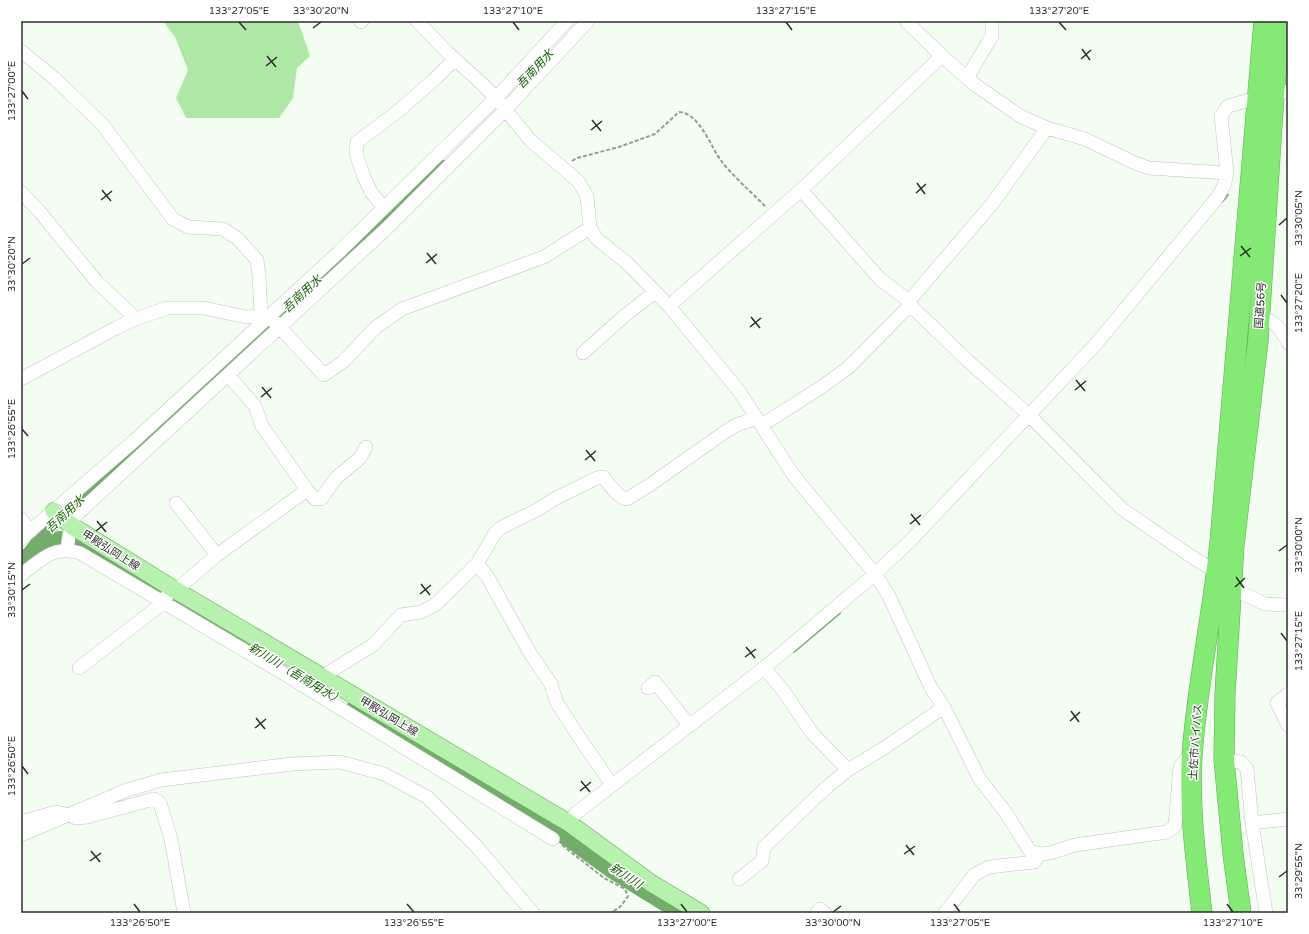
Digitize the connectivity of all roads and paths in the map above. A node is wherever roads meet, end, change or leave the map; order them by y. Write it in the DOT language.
graph roads {
  1 [pos="417,21"];
  2 [pos="568,21"];
  3 [pos="588,21"];
  4 [pos="906,21"];
  5 [pos="992,21"];
  6 [pos="1264,21"];
  7 [pos="1281,21"];
  8 [pos="21,51"];
  9 [pos="942,56"];
  10 [pos="455,59"];
  11 [pos="968,78"];
  12 [pos="1273,95"];
  13 [pos="501,104"];
  14 [pos="1047,128"];
  15 [pos="562,168"];
  16 [pos="1227,173"];
  17 [pos="801,190"];
  18 [pos="21,192"];
  19 [pos="384,208"];
  20 [pos="774,215"];
  21 [pos="590,228"];
  22 [pos="655,292"];
  23 [pos="910,303"];
  24 [pos="669,306"];
  25 [pos="1259,318"];
  26 [pos="133,320"];
  27 [pos="272,321"];
  28 [pos="1288,343"];
  29 [pos="582,353"];
  30 [pos="228,375"];
  31 [pos="21,379"];
  32 [pos="1029,415"];
  33 [pos="759,422"];
  34 [pos="366,447"];
  35 [pos="307,490"];
  36 [pos="176,503"];
  37 [pos="21,518"];
  38 [pos="64,529"];
  39 [pos="26,535"];
  40 [pos="217,555"];
  41 [pos="478,564"];
  42 [pos="1217,572"];
  43 [pos="875,574"];
  44 [pos="21,575"];
  45 [pos="1231,588"];
  46 [pos="169,595"];
  47 [pos="1288,605"];
  48 [pos="79,668"];
  49 [pos="764,668"];
  50 [pos="324,678"];
  51 [pos="648,688"];
  52 [pos="1288,694"];
  53 [pos="944,707"];
  54 [pos="1288,725"];
  55 [pos="687,727"];
  56 [pos="1192,758"];
  57 [pos="1224,760"];
  58 [pos="848,770"];
  59 [pos="612,785"];
  60 [pos="70,815"];
  61 [pos="1288,819"];
  62 [pos="21,822"];
  63 [pos="1252,823"];
  64 [pos="560,829"];
  65 [pos="21,835"];
  66 [pos="1040,854"];
  67 [pos="739,879"];
  68 [pos="184,913"];
  69 [pos="533,913"];
  70 [pos="611,913"];
  71 [pos="701,913"];
  72 [pos="817,913"];
  73 [pos="825,913"];
  74 [pos="945,913"];
  75 [pos="1202,913"];
  76 [pos="1241,913"];
  77 [pos="1266,913"];
  1 -- 10 [label="street"];
  2 -- 13 [label="street"];
  3 -- 13 [label="street"];
  4 -- 9 [label="street"];
  5 -- 11 [label="street"];
  6 -- 12 [label="highway, 国道56号"];
  7 -- 12 [label="highway, 国道56号"];
  8 -- 27 [label="street"];
  9 -- 11 [label="street"];
  9 -- 17 [label="street"];
  10 -- 13 [label="street"];
  10 -- 19 [label="street"];
  11 -- 14 [label="street"];
  12 -- 16 [label="street"];
  12 -- 25 [label="highway, 国道56号"];
  12 -- 42 [label="highway, 国道56号"];
  13 -- 15 [label="street"];
  13 -- 19 [label="street"];
  13 -- 27 [label="street"];
  14 -- 16 [label="street"];
  14 -- 23 [label="street"];
  15 -- 20 [label="path"];
  15 -- 21 [label="street"];
  16 -- 32 [label="street"];
  17 -- 20 [label="street"];
  17 -- 23 [label="street"];
  18 -- 26 [label="street"];
  19 -- 27 [label="street"];
  20 -- 24 [label="street"];
  21 -- 22 [label="street"];
  21 -- 27 [label="street"];
  22 -- 24 [label="street"];
  22 -- 29 [label="street"];
  23 -- 32 [label="street"];
  23 -- 33 [label="street"];
  24 -- 33 [label="street"];
  25 -- 28 [label="street"];
  25 -- 45 [label="highway, 国道56号"];
  26 -- 27 [label="street"];
  26 -- 31 [label="street"];
  27 -- 30 [label="street"];
  27 -- 38 [label="street"];
  30 -- 35 [label="street"];
  30 -- 38 [label="street"];
  32 -- 42 [label="street"];
  32 -- 43 [label="street"];
  33 -- 41 [label="street"];
  33 -- 43 [label="street"];
  34 -- 35 [label="street"];
  35 -- 40 [label="street"];
  36 -- 40 [label="street"];
  37 -- 39 [label="street"];
  38 -- 39 [label="street"];
  38 -- 44 [label="street"];
  38 -- 46 [label="main road, 甲殿弘岡上線"];
  38 -- 46 [label="street"];
  40 -- 46 [label="street"];
  41 -- 50 [label="street"];
  41 -- 59 [label="street"];
  42 -- 45 [label="street"];
  42 -- 56 [label="highway, 土佐市バイパス"];
  43 -- 49 [label="street"];
  43 -- 53 [label="street"];
  45 -- 47 [label="street"];
  45 -- 57 [label="highway"];
  46 -- 48 [label="street"];
  46 -- 50 [label="main road, 甲殿弘岡上線"];
  46 -- 64 [label="street"];
  49 -- 55 [label="street"];
  49 -- 58 [label="street"];
  50 -- 64 [label="main road, 甲殿弘岡上線"];
  51 -- 55 [label="street"];
  52 -- 54 [label="street"];
  53 -- 58 [label="street"];
  53 -- 66 [label="street"];
  55 -- 59 [label="street"];
  56 -- 66 [label="street"];
  56 -- 75 [label="highway, 土佐市バイパス"];
  57 -- 63 [label="street"];
  57 -- 76 [label="highway"];
  58 -- 67 [label="street"];
  59 -- 64 [label="street"];
  60 -- 62 [label="street"];
  60 -- 65 [label="street"];
  60 -- 68 [label="street"];
  60 -- 69 [label="street"];
  61 -- 63 [label="street"];
  63 -- 77 [label="street"];
  64 -- 70 [label="path"];
  64 -- 71 [label="main road, 甲殿弘岡上線"];
  66 -- 74 [label="street"];
  72 -- 73 [label="street"];
}
